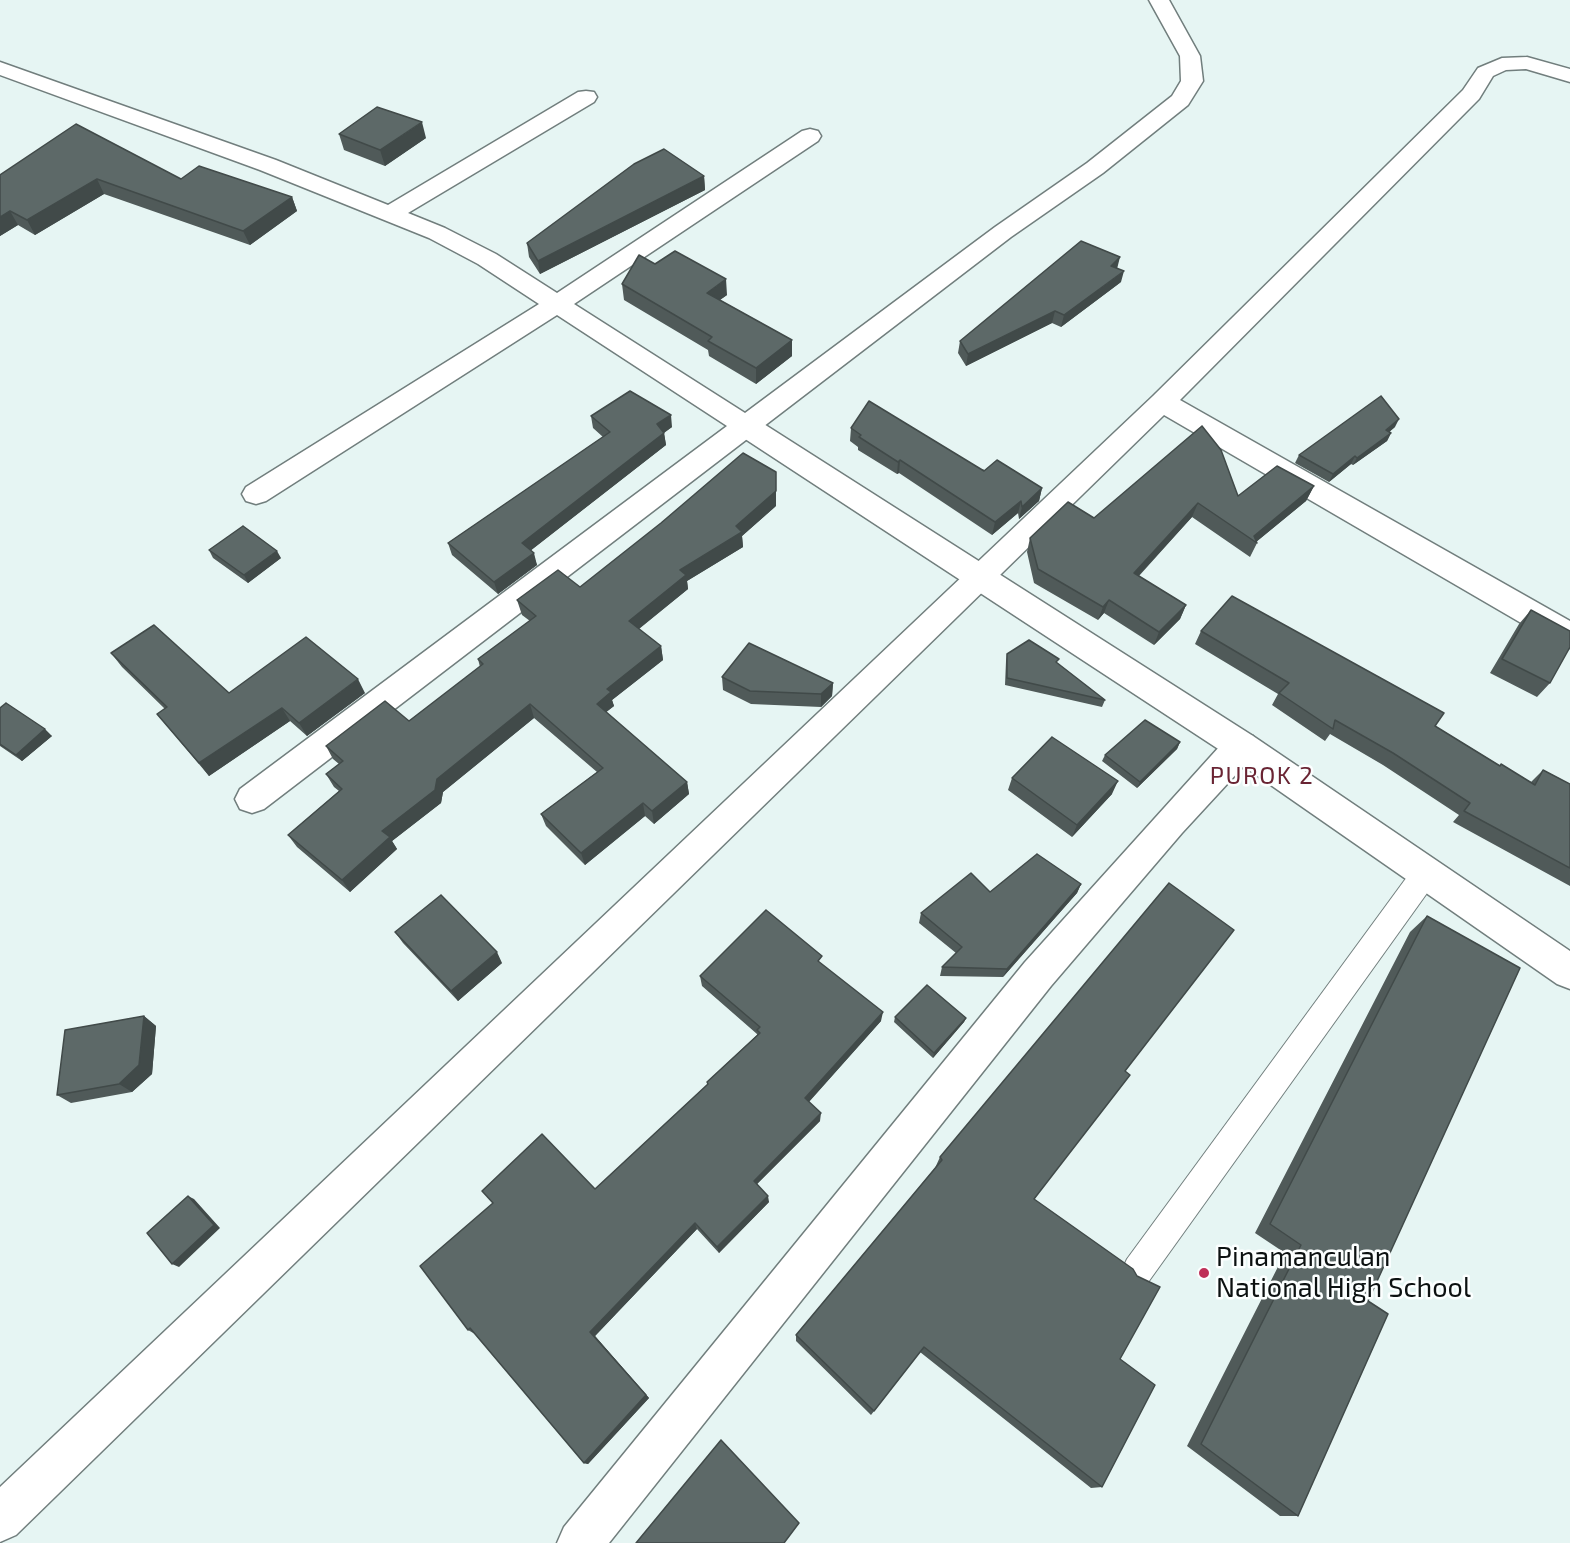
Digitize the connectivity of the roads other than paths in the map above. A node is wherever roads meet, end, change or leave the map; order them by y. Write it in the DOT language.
graph roads {
  1 [pos="1159,0"];
  2 [pos="0,68"];
  3 [pos="1570,76"];
  4 [pos="586,97"];
  5 [pos="810,136"];
  6 [pos="390,214"];
  7 [pos="555,305"];
  8 [pos="1162,402"];
  9 [pos="746,426"];
  10 [pos="256,494"];
  11 [pos="980,577"];
  12 [pos="1570,636"];
  13 [pos="1241,746"];
  14 [pos="252,799"];
  15 [pos="1425,874"];
  16 [pos="1570,972"];
  17 [pos="1138,1270"];
  18 [pos="0,1519"];
  19 [pos="580,1543"];
  1 -- 9 [label="street"];
  2 -- 6 [label="street"];
  3 -- 8 [label="street"];
  4 -- 6 [label="street"];
  5 -- 7 [label="street"];
  6 -- 7 [label="street"];
  7 -- 9 [label="street"];
  7 -- 10 [label="street"];
  8 -- 11 [label="street"];
  8 -- 12 [label="street"];
  9 -- 11 [label="street"];
  9 -- 14 [label="street"];
  11 -- 13 [label="street"];
  11 -- 18 [label="street"];
  13 -- 15 [label="street"];
  13 -- 19 [label="street"];
  15 -- 16 [label="street"];
  15 -- 17 [label="lane"];
}
